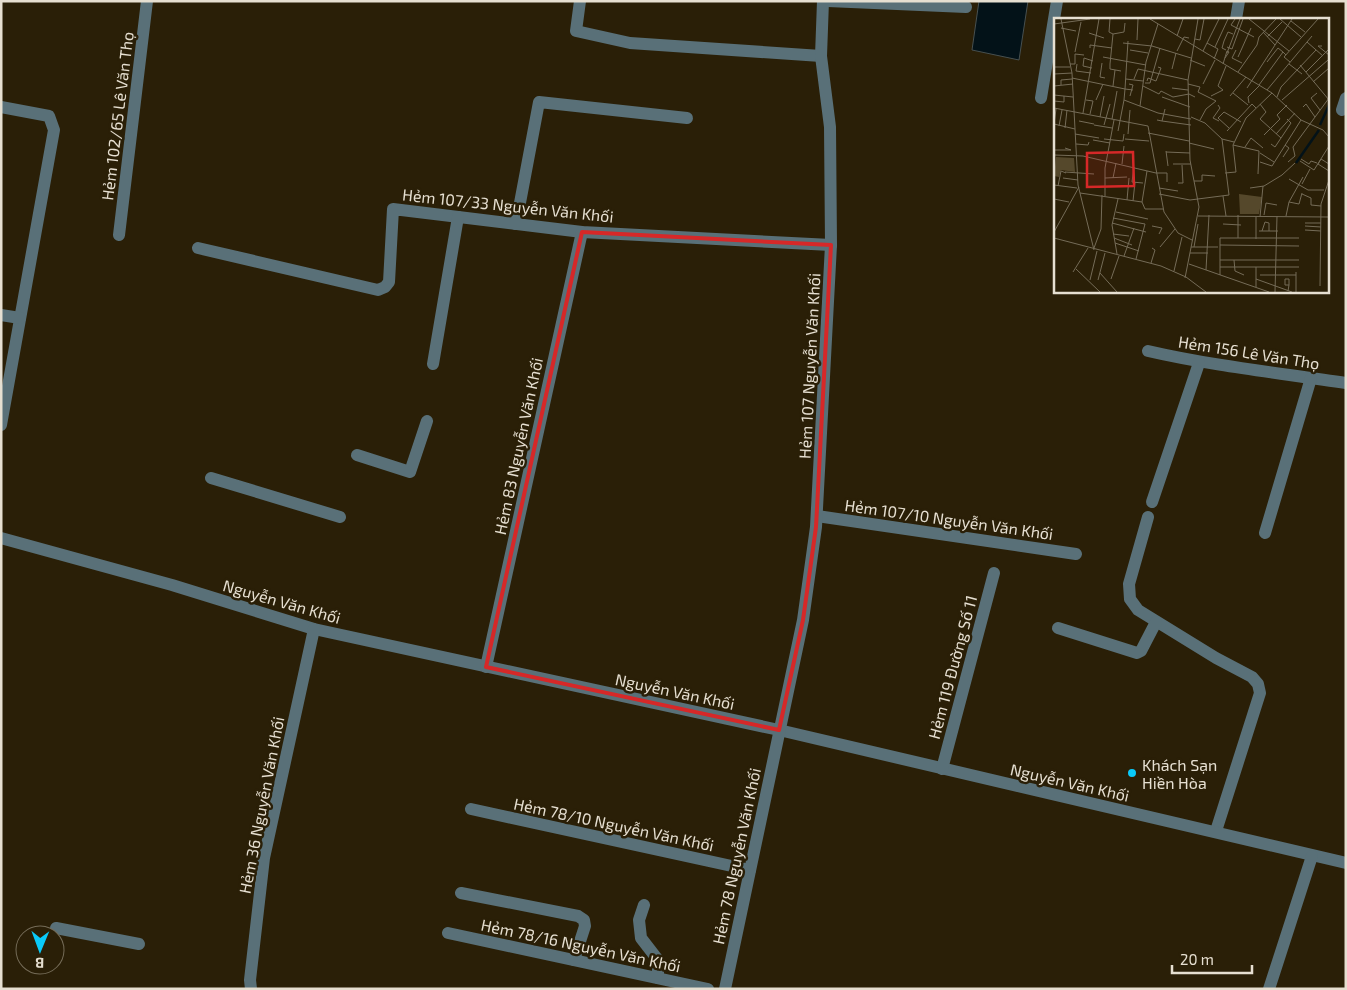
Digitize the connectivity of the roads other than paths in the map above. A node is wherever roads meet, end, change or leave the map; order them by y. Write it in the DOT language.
graph roads {
  1 [pos="147,1"];
  2 [pos="580,1"];
  3 [pos="823,1"];
  4 [pos="828,1"];
  5 [pos="1057,1"];
  6 [pos="1239,1"];
  7 [pos="966,7"];
  8 [pos="1054,18"];
  9 [pos="1236,18"];
  10 [pos="1054,19"];
  11 [pos="821,56"];
  12 [pos="1041,98"];
  13 [pos="1,107"];
  14 [pos="687,118"];
  15 [pos="458,217"];
  16 [pos="516,224"];
  17 [pos="582,232"];
  18 [pos="119,235"];
  19 [pos="831,245"];
  20 [pos="198,248"];
  21 [pos="1,315"];
  22 [pos="20,318"];
  23 [pos="1148,351"];
  24 [pos="1199,363"];
  25 [pos="433,364"];
  26 [pos="1311,378"];
  27 [pos="1346,383"];
  28 [pos="427,422"];
  29 [pos="1,424"];
  30 [pos="357,455"];
  31 [pos="211,478"];
  32 [pos="1152,502"];
  33 [pos="340,516"];
  34 [pos="816,516"];
  35 [pos="1148,517"];
  36 [pos="1265,533"];
  37 [pos="1,538"];
  38 [pos="1076,554"];
  39 [pos="994,573"];
  40 [pos="1156,622"];
  41 [pos="1058,628"];
  42 [pos="314,630"];
  43 [pos="486,668"];
  44 [pos="779,730"];
  45 [pos="942,769"];
  46 [pos="471,809"];
  47 [pos="1216,831"];
  48 [pos="1312,856"];
  49 [pos="1346,863"];
  50 [pos="750,870"];
  51 [pos="461,893"];
  52 [pos="644,905"];
  53 [pos="65,930"];
  54 [pos="448,933"];
  55 [pos="139,944"];
  56 [pos="574,960"];
  57 [pos="658,978"];
  58 [pos="251,989"];
  59 [pos="708,989"];
  60 [pos="725,989"];
  61 [pos="1269,989"];
  1 -- 18 [label="street, Hẻm 102/65 Lê Văn Thọ"];
  2 -- 11 [label="street"];
  3 -- 11 [label="street, Hẻm 107 Nguyễn Văn Khối"];
  4 -- 7 [label="street"];
  5 -- 8 [label="street"];
  6 -- 9 [label="street"];
  10 -- 12 [label="street"];
  11 -- 19 [label="street, Hẻm 107 Nguyễn Văn Khối"];
  13 -- 22 [label="street"];
  14 -- 16 [label="street"];
  15 -- 16 [label="street, Hẻm 107/33 Nguyễn Văn Khối"];
  15 -- 20 [label="street, Hẻm 107/33 Nguyễn Văn Khối"];
  15 -- 25 [label="street"];
  16 -- 17 [label="street, Hẻm 107/33 Nguyễn Văn Khối"];
  17 -- 19 [label="street, Hẻm 107/33 Nguyễn Văn Khối"];
  17 -- 43 [label="street, Hẻm 83 Nguyễn Văn Khối"];
  19 -- 34 [label="street, Hẻm 107 Nguyễn Văn Khối"];
  21 -- 22 [label="street"];
  22 -- 29 [label="street"];
  23 -- 24 [label="street, Hẻm 156 Lê Văn Thọ"];
  24 -- 26 [label="street, Hẻm 156 Lê Văn Thọ"];
  24 -- 32 [label="street"];
  26 -- 27 [label="street, Hẻm 156 Lê Văn Thọ"];
  26 -- 36 [label="street"];
  28 -- 30 [label="street"];
  31 -- 33 [label="street"];
  34 -- 38 [label="street, Hẻm 107/10 Nguyễn Văn Khối"];
  34 -- 44 [label="street, Hẻm 107 Nguyễn Văn Khối"];
  35 -- 40 [label="street"];
  37 -- 42 [label="street, Nguyễn Văn Khối"];
  39 -- 45 [label="street, Hẻm 119 Đường Số 11"];
  40 -- 41 [label="street"];
  40 -- 47 [label="street"];
  42 -- 43 [label="street, Nguyễn Văn Khối"];
  42 -- 58 [label="street, Hẻm 36 Nguyễn Văn Khối"];
  43 -- 44 [label="street, Nguyễn Văn Khối"];
  44 -- 45 [label="street, Nguyễn Văn Khối"];
  44 -- 50 [label="street, Hẻm 78 Nguyễn Văn Khối"];
  45 -- 47 [label="street, Nguyễn Văn Khối"];
  46 -- 50 [label="street, Hẻm 78/10 Nguyễn Văn Khối"];
  47 -- 48 [label="street, Nguyễn Văn Khối"];
  48 -- 49 [label="street, Nguyễn Văn Khối"];
  48 -- 61 [label="street"];
  50 -- 60 [label="street, Hẻm 78 Nguyễn Văn Khối"];
  51 -- 56 [label="street"];
  52 -- 57 [label="street"];
  53 -- 55 [label="street"];
  54 -- 56 [label="street, Hẻm 78/16 Nguyễn Văn Khối"];
  56 -- 57 [label="street, Hẻm 78/16 Nguyễn Văn Khối"];
  57 -- 59 [label="street, Hẻm 78/16 Nguyễn Văn Khối"];
}
